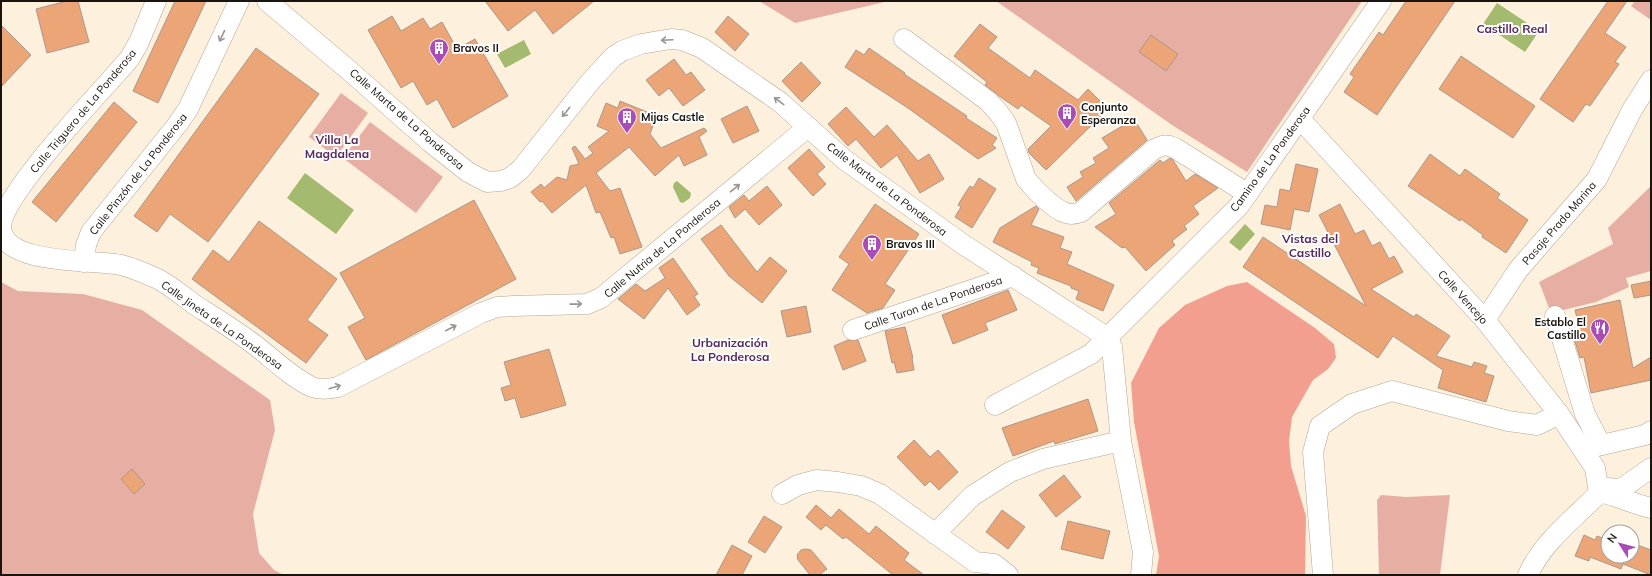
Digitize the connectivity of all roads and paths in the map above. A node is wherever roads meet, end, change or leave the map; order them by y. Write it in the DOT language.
graph roads {
  1 [pos="156,1"];
  2 [pos="239,1"];
  3 [pos="268,1"];
  4 [pos="1381,1"];
  5 [pos="904,39"];
  6 [pos="1651,80"];
  7 [pos="1300,119"];
  8 [pos="808,127"];
  9 [pos="1248,194"];
  10 [pos="2,217"];
  11 [pos="84,262"];
  12 [pos="1013,276"];
  13 [pos="1555,316"];
  14 [pos="1485,320"];
  15 [pos="853,330"];
  16 [pos="1108,338"];
  17 [pos="298,379"];
  18 [pos="995,405"];
  19 [pos="1559,414"];
  20 [pos="1651,431"];
  21 [pos="1121,441"];
  22 [pos="1592,448"];
  23 [pos="1651,468"];
  24 [pos="782,494"];
  25 [pos="1585,500"];
  26 [pos="1651,508"];
  27 [pos="935,534"];
  28 [pos="1008,575"];
  29 [pos="1141,575"];
  30 [pos="1323,575"];
  31 [pos="1528,575"];
  1 -- 10 [label="street, Calle Triguero de La Ponderosa"];
  2 -- 11 [label="street, Calle Pinzón de La Ponderosa, one-way"];
  8 -- 3 [label="street, Calle Marta de La Ponderosa, one-way"];
  4 -- 7 [label="street, Camino de La Ponderosa"];
  5 -- 9 [label="street"];
  6 -- 14 [label="street, Pasaje Prado Marina"];
  7 -- 9 [label="street, Camino de La Ponderosa"];
  7 -- 14 [label="street, Calle Vencejo"];
  8 -- 12 [label="street, Calle Marta de La Ponderosa"];
  17 -- 8 [label="street, Calle Nutria de La Ponderosa, one-way"];
  9 -- 16 [label="street, Camino de La Ponderosa"];
  10 -- 11 [label="street, Calle Jineta de La Ponderosa"];
  11 -- 17 [label="street, Calle Jineta de La Ponderosa"];
  12 -- 15 [label="street, Calle Turon de La Ponderosa"];
  12 -- 16 [label="street, Calle Marta de La Ponderosa"];
  13 -- 22 [label="street"];
  14 -- 19 [label="street, Calle Vencejo"];
  16 -- 18 [label="street, Camino de La Ponderosa"];
  16 -- 21 [label="street"];
  19 -- 22 [label="street, Calle Vencejo"];
  19 -- 30 [label="street"];
  20 -- 22 [label="street"];
  21 -- 27 [label="street"];
  21 -- 29 [label="street"];
  22 -- 25 [label="street, Calle Vencejo"];
  23 -- 25 [label="street"];
  24 -- 27 [label="street"];
  25 -- 26 [label="street"];
  25 -- 31 [label="street"];
  27 -- 28 [label="street"];
}
